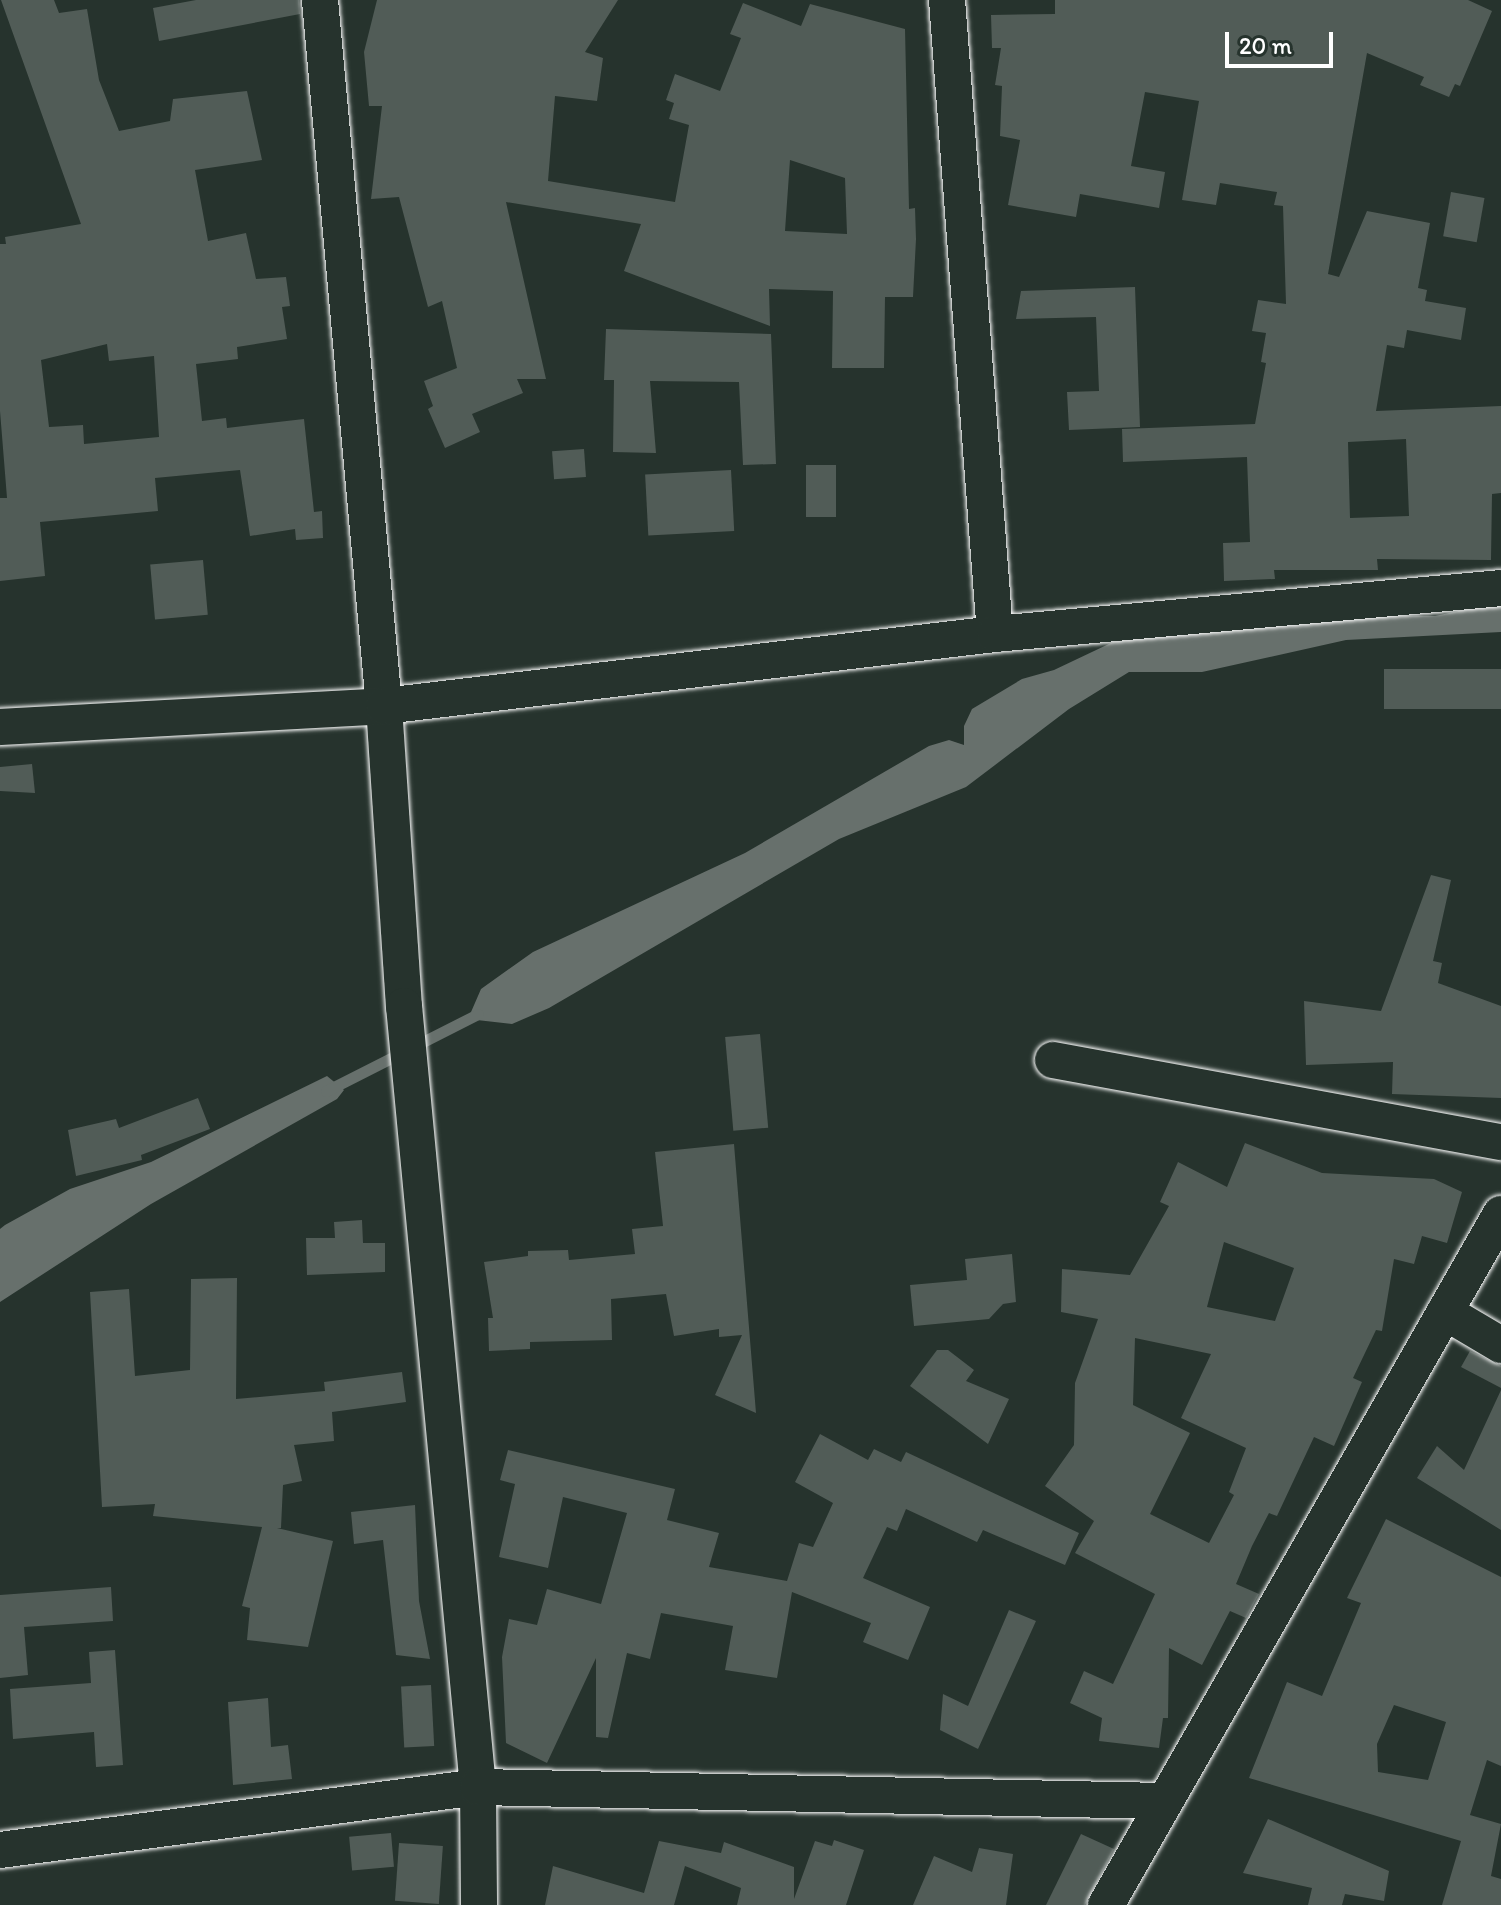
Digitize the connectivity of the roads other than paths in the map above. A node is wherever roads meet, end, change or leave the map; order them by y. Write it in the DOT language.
graph roads {
  1 [pos="320,0"];
  2 [pos="947,0"];
  3 [pos="1501,588"];
  4 [pos="995,634"];
  5 [pos="384,706"];
  6 [pos="0,727"];
  7 [pos="1053,1060"];
  8 [pos="1501,1142"];
  9 [pos="1501,1214"];
  10 [pos="1445,1312"];
  11 [pos="1501,1345"];
  12 [pos="478,1787"];
  13 [pos="1162,1801"];
  14 [pos="0,1850"];
  15 [pos="479,1905"];
  16 [pos="1106,1905"];
  1 -- 5 [label="street"];
  2 -- 4 [label="street"];
  3 -- 4 [label="street"];
  4 -- 5 [label="street"];
  5 -- 6 [label="street"];
  5 -- 12 [label="street"];
  7 -- 8 [label="street"];
  9 -- 10 [label="street"];
  10 -- 11 [label="street"];
  10 -- 13 [label="street"];
  12 -- 13 [label="street"];
  12 -- 14 [label="street"];
  12 -- 15 [label="street"];
  13 -- 16 [label="street"];
}
